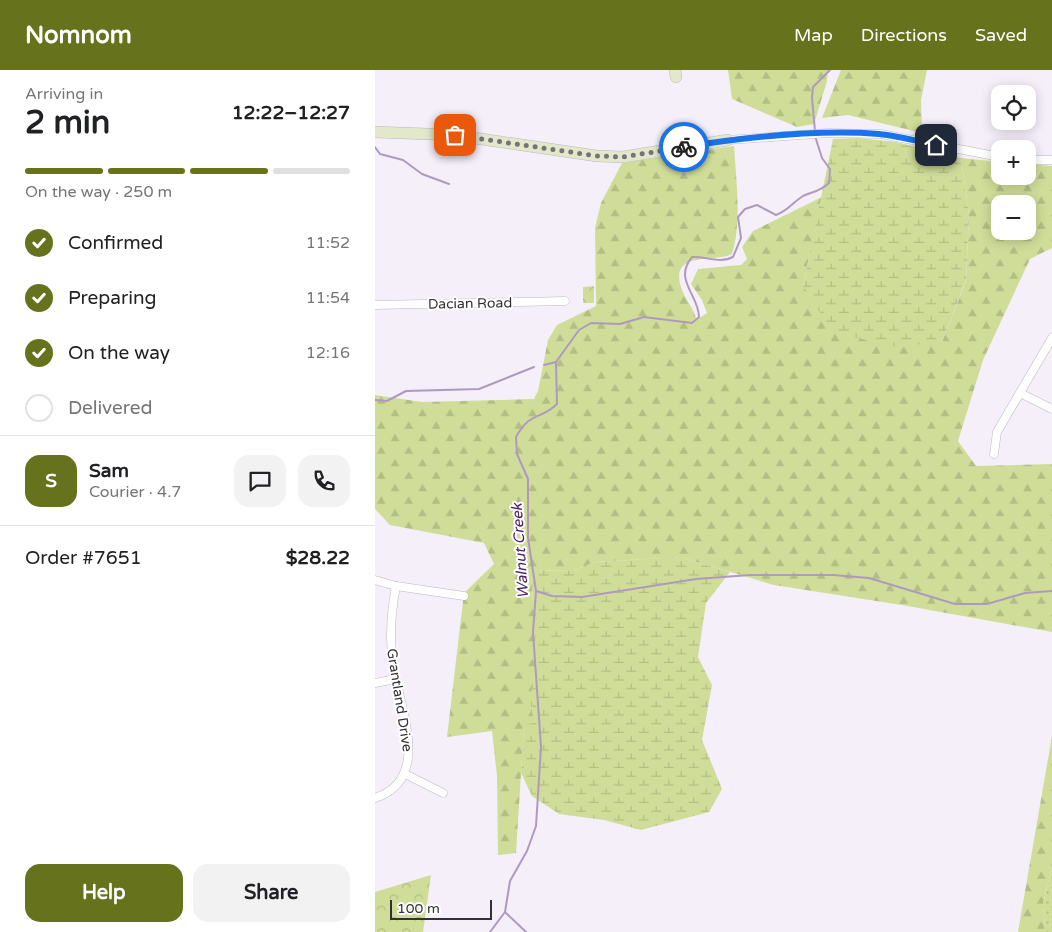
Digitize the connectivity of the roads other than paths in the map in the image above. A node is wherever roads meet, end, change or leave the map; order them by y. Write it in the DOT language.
graph roads {
  1 [pos="375,132"];
  2 [pos="727,140"];
  3 [pos="991,156"];
  4 [pos="1036,160"];
  5 [pos="1052,160"];
  6 [pos="565,301"];
  7 [pos="375,305"];
  8 [pos="1052,338"];
  9 [pos="1020,393"];
  10 [pos="1052,410"];
  11 [pos="994,454"];
  12 [pos="375,580"];
  13 [pos="396,586"];
  14 [pos="464,596"];
  15 [pos="395,679"];
  16 [pos="375,683"];
  17 [pos="405,774"];
  18 [pos="443,793"];
  19 [pos="375,798"];
  1 -- 2 [label="street"];
  2 -- 3 [label="street"];
  4 -- 5 [label="street"];
  6 -- 7 [label="street, Dacian Road"];
  8 -- 9 [label="street"];
  9 -- 10 [label="street"];
  9 -- 11 [label="street"];
  12 -- 13 [label="street"];
  13 -- 14 [label="street"];
  13 -- 15 [label="street, Grantland Drive"];
  15 -- 16 [label="street"];
  15 -- 17 [label="street, Grantland Drive"];
  17 -- 18 [label="street"];
  17 -- 19 [label="street"];
}
